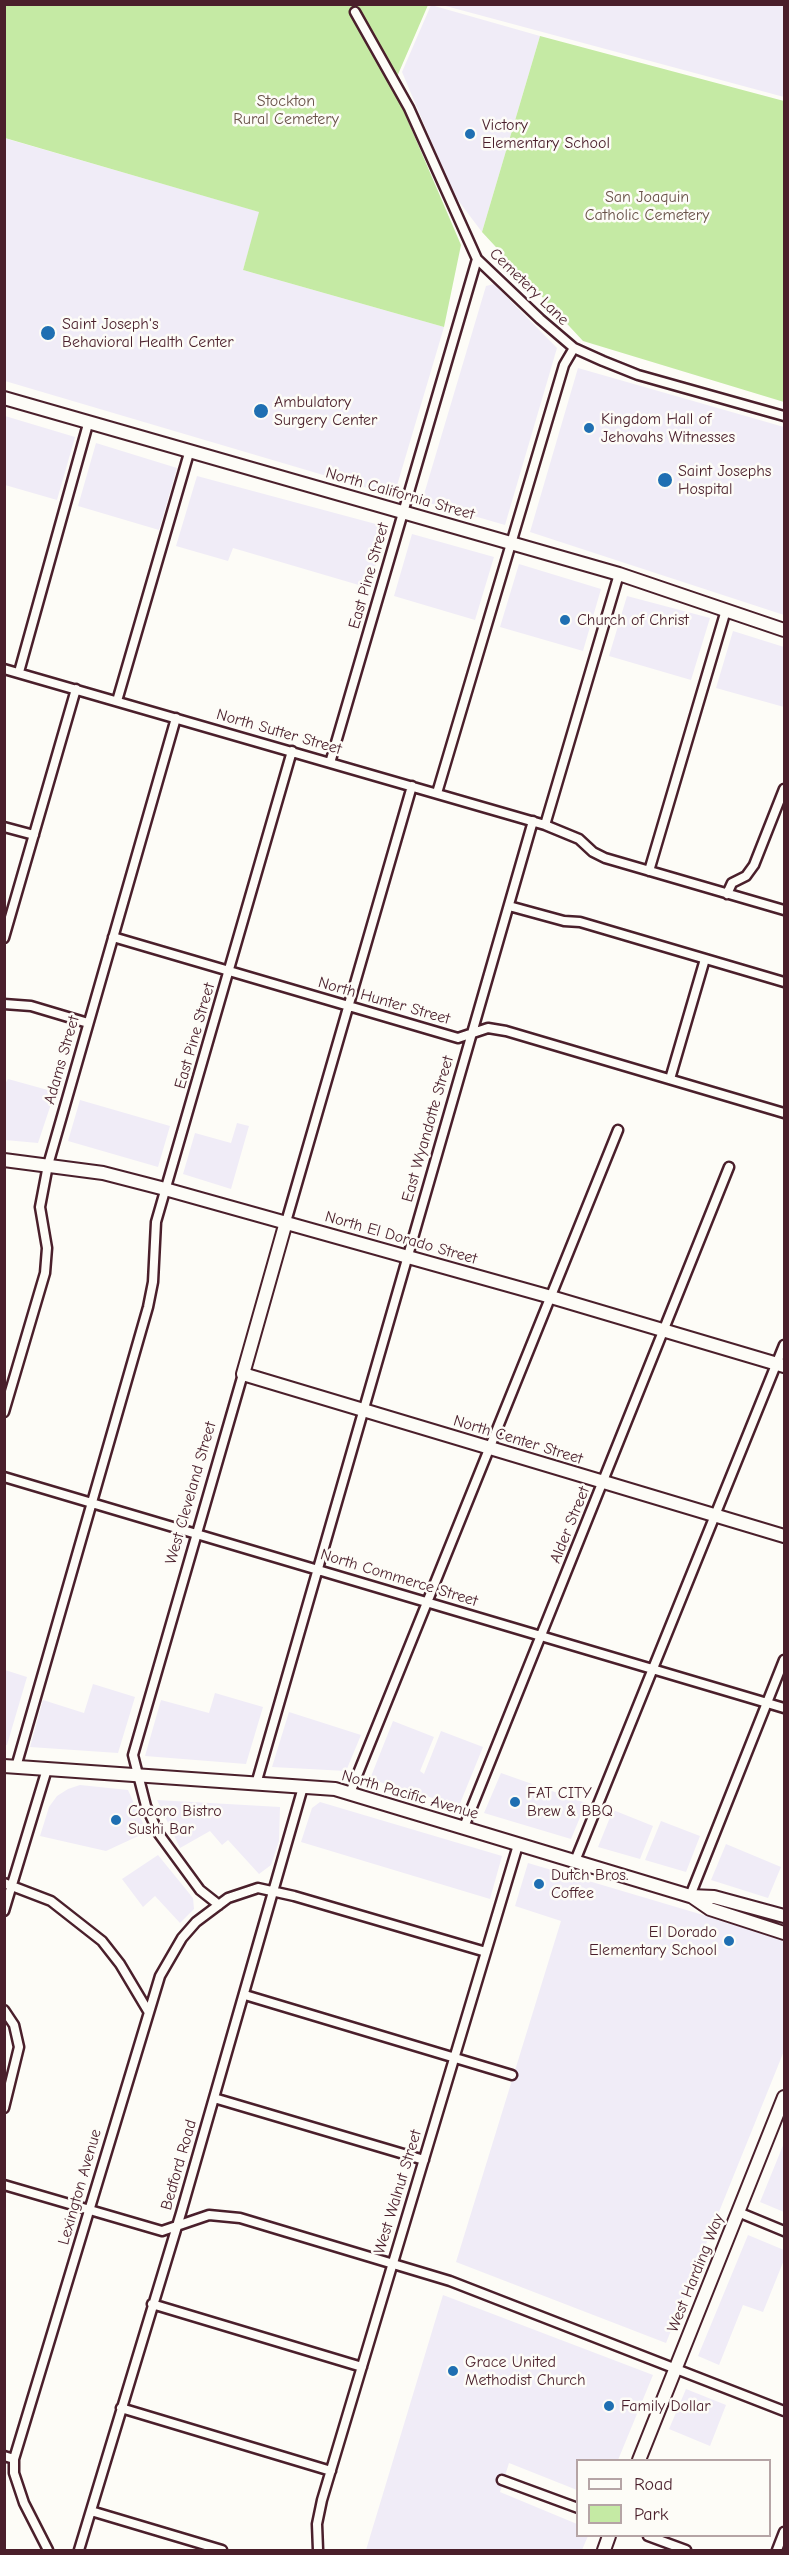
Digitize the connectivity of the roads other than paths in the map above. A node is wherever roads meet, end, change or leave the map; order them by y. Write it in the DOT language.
graph roads {
  1 [pos="355,12"];
  2 [pos="477,260"];
  3 [pos="574,348"];
  4 [pos="4,398"];
  5 [pos="784,416"];
  6 [pos="88,424"];
  7 [pos="189,453"];
  8 [pos="404,511"];
  9 [pos="512,542"];
  10 [pos="619,574"];
  11 [pos="726,610"];
  12 [pos="784,630"];
  13 [pos="4,669"];
  14 [pos="19,672"];
  15 [pos="76,689"];
  16 [pos="117,701"];
  17 [pos="176,718"];
  18 [pos="292,751"];
  19 [pos="330,762"];
  20 [pos="412,786"];
  21 [pos="784,789"];
  22 [pos="436,793"];
  23 [pos="533,821"];
  24 [pos="545,825"];
  25 [pos="4,827"];
  26 [pos="34,835"];
  27 [pos="649,871"];
  28 [pos="727,894"];
  29 [pos="509,906"];
  30 [pos="784,910"];
  31 [pos="113,937"];
  32 [pos="4,938"];
  33 [pos="705,959"];
  34 [pos="229,972"];
  35 [pos="784,982"];
  36 [pos="4,1004"];
  37 [pos="349,1007"];
  38 [pos="88,1023"];
  39 [pos="472,1034"];
  40 [pos="670,1079"];
  41 [pos="784,1113"];
  42 [pos="618,1130"];
  43 [pos="4,1160"];
  44 [pos="48,1165"];
  45 [pos="729,1167"];
  46 [pos="165,1189"];
  47 [pos="286,1222"];
  48 [pos="406,1256"];
  49 [pos="550,1297"];
  50 [pos="663,1331"];
  51 [pos="784,1345"];
  52 [pos="781,1365"];
  53 [pos="243,1374"];
  54 [pos="363,1410"];
  55 [pos="4,1412"];
  56 [pos="489,1448"];
  57 [pos="4,1477"];
  58 [pos="603,1482"];
  59 [pos="91,1503"];
  60 [pos="717,1515"];
  61 [pos="197,1534"];
  62 [pos="784,1536"];
  63 [pos="317,1569"];
  64 [pos="428,1602"];
  65 [pos="541,1636"];
  66 [pos="784,1660"];
  67 [pos="654,1669"];
  68 [pos="767,1702"];
  69 [pos="784,1708"];
  70 [pos="10,1766"];
  71 [pos="47,1769"];
  72 [pos="136,1774"];
  73 [pos="256,1784"];
  74 [pos="303,1787"];
  75 [pos="351,1794"];
  76 [pos="464,1827"];
  77 [pos="518,1845"];
  78 [pos="575,1861"];
  79 [pos="8,1884"];
  80 [pos="274,1891"];
  81 [pos="690,1896"];
  82 [pos="219,1905"];
  83 [pos="4,1911"];
  84 [pos="784,1916"];
  85 [pos="784,1933"];
  86 [pos="486,1952"];
  87 [pos="245,1995"];
  88 [pos="4,2010"];
  89 [pos="148,2011"];
  90 [pos="455,2057"];
  91 [pos="512,2075"];
  92 [pos="214,2097"];
  93 [pos="784,2097"];
  94 [pos="4,2108"];
  95 [pos="424,2160"];
  96 [pos="4,2185"];
  97 [pos="90,2210"];
  98 [pos="738,2212"];
  99 [pos="177,2226"];
  100 [pos="784,2231"];
  101 [pos="392,2264"];
  102 [pos="152,2304"];
  103 [pos="362,2367"];
  104 [pos="676,2368"];
  105 [pos="121,2408"];
  106 [pos="784,2411"];
  107 [pos="4,2456"];
  108 [pos="14,2459"];
  109 [pos="639,2459"];
  110 [pos="331,2471"];
  111 [pos="502,2480"];
  112 [pos="576,2507"];
  113 [pos="91,2511"];
  114 [pos="784,2532"];
  115 [pos="653,2537"];
  116 [pos="48,2550"];
  117 [pos="79,2550"];
  118 [pos="222,2550"];
  119 [pos="318,2550"];
  120 [pos="686,2550"];
  121 [pos="777,2550"];
  1 -- 2 [label="street, Cemetery Lane"];
  2 -- 3 [label="street, Cemetery Lane"];
  2 -- 8 [label="street, East Pine Street"];
  3 -- 5 [label="street, Cemetery Lane"];
  3 -- 9 [label="street"];
  4 -- 6 [label="street, North California Street"];
  6 -- 7 [label="street, North California Street"];
  6 -- 14 [label="street"];
  7 -- 8 [label="street, North California Street"];
  7 -- 16 [label="street"];
  8 -- 9 [label="street, North California Street"];
  8 -- 19 [label="street, East Pine Street"];
  9 -- 10 [label="street, North California Street"];
  9 -- 22 [label="street"];
  10 -- 11 [label="street, North California Street"];
  10 -- 24 [label="street"];
  11 -- 12 [label="street, North California Street"];
  11 -- 27 [label="street"];
  13 -- 14 [label="street, North Sutter Street"];
  14 -- 15 [label="street, North Sutter Street"];
  15 -- 16 [label="street, North Sutter Street"];
  15 -- 26 [label="street"];
  16 -- 17 [label="street, North Sutter Street"];
  17 -- 18 [label="street, North Sutter Street"];
  17 -- 31 [label="street, Adams Street"];
  18 -- 19 [label="street, North Sutter Street"];
  18 -- 34 [label="street, East Pine Street"];
  19 -- 20 [label="street, North Sutter Street"];
  20 -- 22 [label="street, North Sutter Street"];
  20 -- 37 [label="street"];
  21 -- 28 [label="street"];
  22 -- 23 [label="street, North Sutter Street"];
  23 -- 24 [label="street, North Sutter Street"];
  23 -- 29 [label="street, East Wyandotte Street"];
  24 -- 27 [label="street, North Sutter Street"];
  25 -- 26 [label="street"];
  26 -- 32 [label="street"];
  27 -- 28 [label="street, North Sutter Street"];
  28 -- 30 [label="street, North Sutter Street"];
  29 -- 33 [label="street"];
  29 -- 39 [label="street, East Wyandotte Street"];
  31 -- 34 [label="street, North Hunter Street"];
  31 -- 38 [label="street, Adams Street"];
  33 -- 35 [label="street"];
  33 -- 40 [label="street"];
  34 -- 37 [label="street, North Hunter Street"];
  34 -- 46 [label="street, East Pine Street"];
  36 -- 38 [label="street"];
  37 -- 39 [label="street, North Hunter Street"];
  37 -- 47 [label="street"];
  38 -- 44 [label="street, Adams Street"];
  39 -- 40 [label="street, North Hunter Street"];
  39 -- 48 [label="street, East Wyandotte Street"];
  40 -- 41 [label="street, North Hunter Street"];
  42 -- 49 [label="street"];
  43 -- 44 [label="street, North El Dorado Street"];
  44 -- 46 [label="street, North El Dorado Street"];
  44 -- 55 [label="street, Adams Street"];
  45 -- 50 [label="street, Alder Street"];
  46 -- 47 [label="street, North El Dorado Street"];
  46 -- 59 [label="street, East Pine Street"];
  47 -- 48 [label="street, North El Dorado Street"];
  47 -- 53 [label="street, West Cleveland Street"];
  48 -- 49 [label="street, North El Dorado Street"];
  48 -- 54 [label="street, East Wyandotte Street"];
  49 -- 50 [label="street, North El Dorado Street"];
  49 -- 56 [label="street"];
  50 -- 52 [label="street, North El Dorado Street"];
  50 -- 58 [label="street, Alder Street"];
  51 -- 52 [label="street"];
  52 -- 60 [label="street"];
  53 -- 54 [label="street, North Center Street"];
  53 -- 61 [label="street, West Cleveland Street"];
  54 -- 56 [label="street, North Center Street"];
  54 -- 63 [label="street, East Wyandotte Street"];
  56 -- 58 [label="street, North Center Street"];
  56 -- 64 [label="street"];
  57 -- 59 [label="street, North Commerce Street"];
  58 -- 60 [label="street, North Center Street"];
  58 -- 65 [label="street, Alder Street"];
  59 -- 61 [label="street, North Commerce Street"];
  59 -- 70 [label="street, East Pine Street"];
  60 -- 62 [label="street, North Center Street"];
  60 -- 67 [label="street"];
  61 -- 63 [label="street, North Commerce Street"];
  61 -- 72 [label="street, West Cleveland Street"];
  63 -- 64 [label="street, North Commerce Street"];
  63 -- 73 [label="street, East Wyandotte Street"];
  64 -- 65 [label="street, North Commerce Street"];
  64 -- 75 [label="street"];
  65 -- 67 [label="street, North Commerce Street"];
  65 -- 76 [label="street, Alder Street"];
  66 -- 68 [label="street"];
  67 -- 68 [label="street, North Commerce Street"];
  67 -- 78 [label="street"];
  68 -- 69 [label="street, North Commerce Street"];
  68 -- 81 [label="street"];
  70 -- 71 [label="street, North Pacific Avenue"];
  71 -- 72 [label="street, North Pacific Avenue"];
  71 -- 79 [label="street"];
  72 -- 73 [label="street, North Pacific Avenue"];
  72 -- 82 [label="street"];
  73 -- 74 [label="street, North Pacific Avenue"];
  74 -- 75 [label="street, North Pacific Avenue"];
  74 -- 80 [label="street, Bedford Road"];
  75 -- 76 [label="street, North Pacific Avenue"];
  76 -- 77 [label="street, North Pacific Avenue"];
  77 -- 78 [label="street, North Pacific Avenue"];
  77 -- 86 [label="street, West Walnut Street"];
  78 -- 81 [label="street, North Pacific Avenue"];
  79 -- 83 [label="street"];
  79 -- 89 [label="street"];
  80 -- 82 [label="street, Lexington Avenue"];
  80 -- 86 [label="street, Lexington Avenue"];
  80 -- 87 [label="street, Bedford Road"];
  81 -- 84 [label="street, North Pacific Avenue"];
  81 -- 85 [label="street, North Pacific Avenue"];
  82 -- 89 [label="street, Lexington Avenue"];
  86 -- 90 [label="street, West Walnut Street"];
  87 -- 90 [label="street"];
  87 -- 92 [label="street, Bedford Road"];
  88 -- 94 [label="street"];
  89 -- 97 [label="street, Lexington Avenue"];
  90 -- 91 [label="street"];
  90 -- 95 [label="street, West Walnut Street"];
  92 -- 95 [label="street"];
  92 -- 99 [label="street, Bedford Road"];
  93 -- 98 [label="street, West Harding Way"];
  95 -- 101 [label="street, West Walnut Street"];
  96 -- 97 [label="street"];
  97 -- 99 [label="street"];
  97 -- 108 [label="street, Lexington Avenue"];
  98 -- 100 [label="street"];
  98 -- 104 [label="street, West Harding Way"];
  99 -- 101 [label="street"];
  99 -- 102 [label="street, Bedford Road"];
  101 -- 103 [label="street, West Walnut Street"];
  101 -- 104 [label="street"];
  102 -- 103 [label="street"];
  102 -- 105 [label="street, Bedford Road"];
  103 -- 110 [label="street, West Walnut Street"];
  104 -- 106 [label="street"];
  104 -- 109 [label="street, West Harding Way"];
  105 -- 110 [label="street"];
  105 -- 113 [label="street, Bedford Road"];
  107 -- 108 [label="street"];
  108 -- 116 [label="street, Lexington Avenue"];
  110 -- 119 [label="street, West Walnut Street"];
  111 -- 112 [label="street"];
  113 -- 117 [label="street, Bedford Road"];
  113 -- 118 [label="street"];
  114 -- 121 [label="street"];
  115 -- 120 [label="street"];
}
